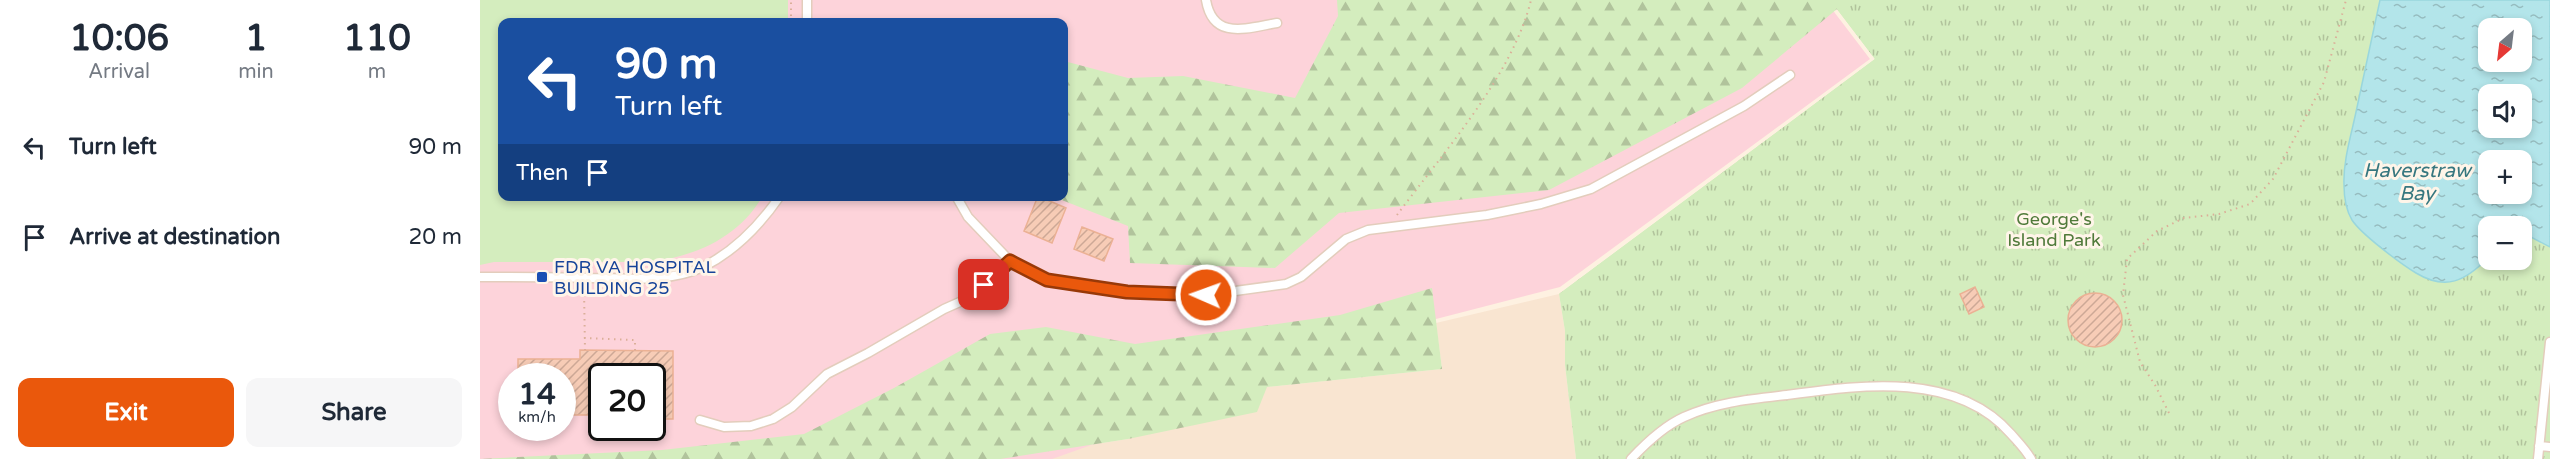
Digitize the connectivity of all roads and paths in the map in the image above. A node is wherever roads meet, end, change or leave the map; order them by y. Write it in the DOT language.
graph roads {
  1 [pos="791,0"];
  2 [pos="807,0"];
  3 [pos="1206,0"];
  4 [pos="1531,0"];
  5 [pos="2346,0"];
  6 [pos="791,18"];
  7 [pos="807,18"];
  8 [pos="1277,23"];
  9 [pos="1790,75"];
  10 [pos="777,201"];
  11 [pos="959,201"];
  12 [pos="1389,225"];
  13 [pos="696,257"];
  14 [pos="1010,261"];
  15 [pos="664,265"];
  16 [pos="480,277"];
  17 [pos="584,278"];
  18 [pos="584,338"];
  19 [pos="2550,342"];
  20 [pos="585,350"];
  21 [pos="635,351"];
  22 [pos="2169,413"];
  23 [pos="700,420"];
  24 [pos="2539,446"];
  25 [pos="2550,447"];
  26 [pos="1631,459"];
  27 [pos="2031,459"];
  28 [pos="2538,459"];
  1 -- 6 [label="path"];
  2 -- 7 [label="lane"];
  3 -- 8 [label="lane"];
  4 -- 12 [label="path"];
  5 -- 22 [label="path"];
  9 -- 12 [label="lane"];
  10 -- 17 [label="lane"];
  11 -- 14 [label="lane"];
  12 -- 14 [label="lane"];
  13 -- 15 [label="path"];
  14 -- 23 [label="lane"];
  16 -- 17 [label="lane"];
  17 -- 18 [label="path"];
  18 -- 20 [label="path"];
  18 -- 21 [label="path"];
  19 -- 24 [label="lane"];
  24 -- 25 [label="lane"];
  24 -- 28 [label="lane"];
  26 -- 27 [label="lane"];
}
